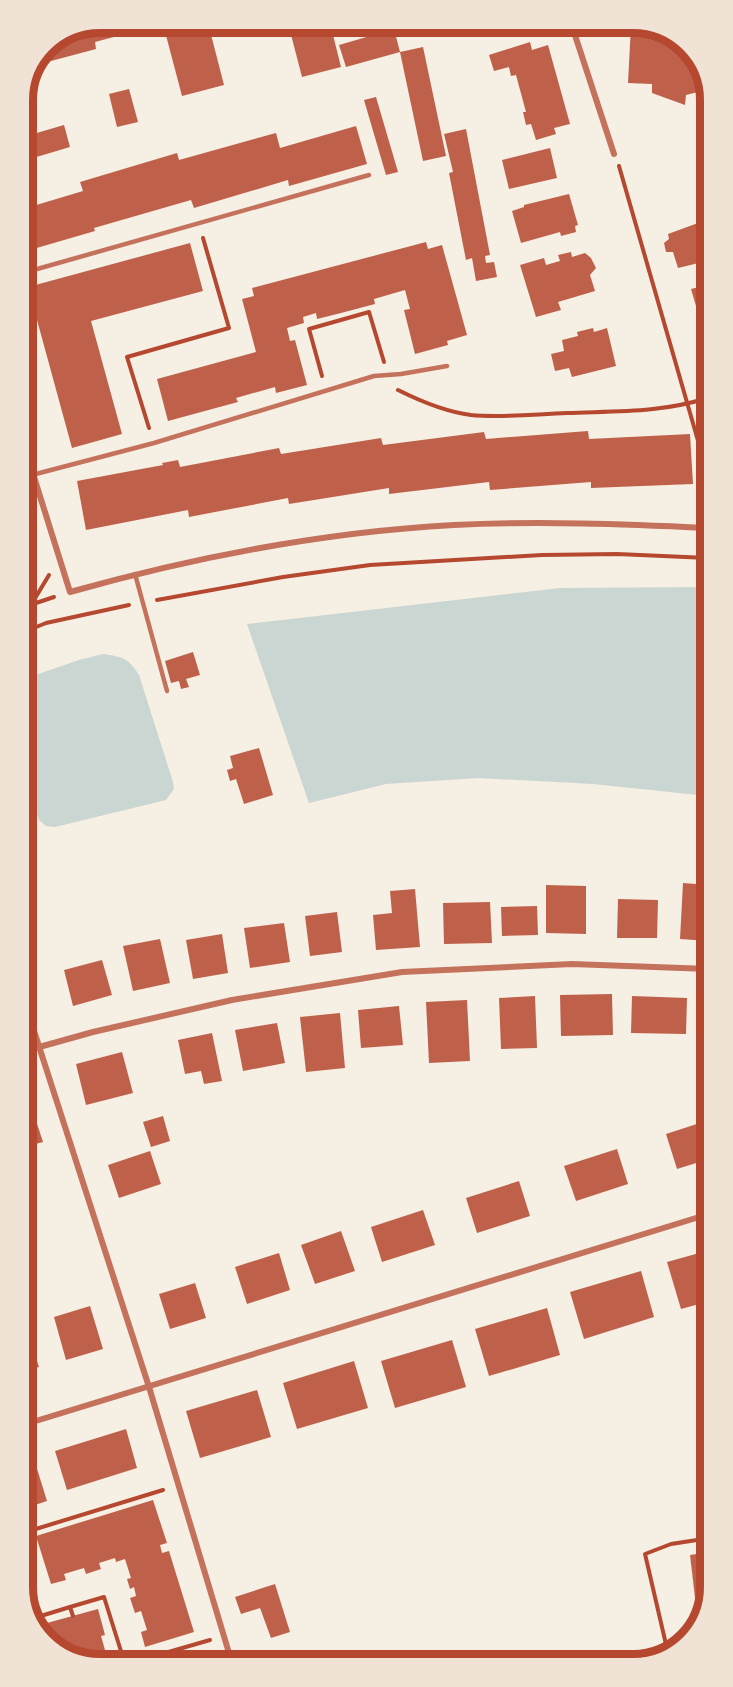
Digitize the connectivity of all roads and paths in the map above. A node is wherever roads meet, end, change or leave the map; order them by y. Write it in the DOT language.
graph roads {
  1 [pos="574,33"];
  2 [pos="614,154"];
  3 [pos="369,176"];
  4 [pos="198,223"];
  5 [pos="33,270"];
  6 [pos="447,366"];
  7 [pos="388,375"];
  8 [pos="326,391"];
  9 [pos="700,400"];
  10 [pos="689,404"];
  11 [pos="149,428"];
  12 [pos="700,446"];
  13 [pos="33,476"];
  14 [pos="33,479"];
  15 [pos="700,528"];
  16 [pos="700,558"];
  17 [pos="58,559"];
  18 [pos="135,574"];
  19 [pos="70,592"];
  20 [pos="33,602"];
  21 [pos="143,603"];
  22 [pos="33,604"];
  23 [pos="33,628"];
  24 [pos="167,691"];
  25 [pos="700,969"];
  26 [pos="33,1030"];
  27 [pos="38,1047"];
  28 [pos="33,1049"];
  29 [pos="700,1217"];
  30 [pos="149,1387"];
  31 [pos="33,1422"];
  32 [pos="178,1485"];
  33 [pos="66,1520"];
  34 [pos="68,1526"];
  35 [pos="33,1530"];
  36 [pos="700,1540"];
  37 [pos="70,1607"];
  38 [pos="40,1616"];
  39 [pos="74,1616"];
  40 [pos="223,1636"];
  41 [pos="666,1645"];
  42 [pos="123,1654"];
  43 [pos="161,1654"];
  44 [pos="229,1654"];
  1 -- 2 [label="street"];
  2 -- 10 [label="path"];
  3 -- 4 [label="lane"];
  4 -- 5 [label="lane"];
  4 -- 11 [label="path"];
  6 -- 7 [label="lane"];
  7 -- 8 [label="lane"];
  7 -- 8 [label="path"];
  7 -- 10 [label="path"];
  8 -- 13 [label="lane"];
  9 -- 10 [label="path"];
  10 -- 12 [label="path"];
  14 -- 17 [label="street"];
  15 -- 18 [label="street"];
  16 -- 21 [label="path"];
  17 -- 19 [label="street"];
  17 -- 20 [label="path"];
  18 -- 19 [label="street"];
  18 -- 21 [label="lane"];
  19 -- 22 [label="path"];
  21 -- 23 [label="path"];
  21 -- 24 [label="lane"];
  25 -- 27 [label="street"];
  26 -- 27 [label="street"];
  27 -- 28 [label="street"];
  27 -- 30 [label="street"];
  29 -- 30 [label="street"];
  30 -- 31 [label="street"];
  30 -- 32 [label="street"];
  32 -- 33 [label="path"];
  32 -- 40 [label="street"];
  33 -- 34 [label="path"];
  33 -- 35 [label="path"];
  36 -- 41 [label="path"];
  37 -- 38 [label="path"];
  37 -- 39 [label="path"];
  37 -- 42 [label="path"];
  40 -- 43 [label="path"];
  40 -- 44 [label="street"];
}
